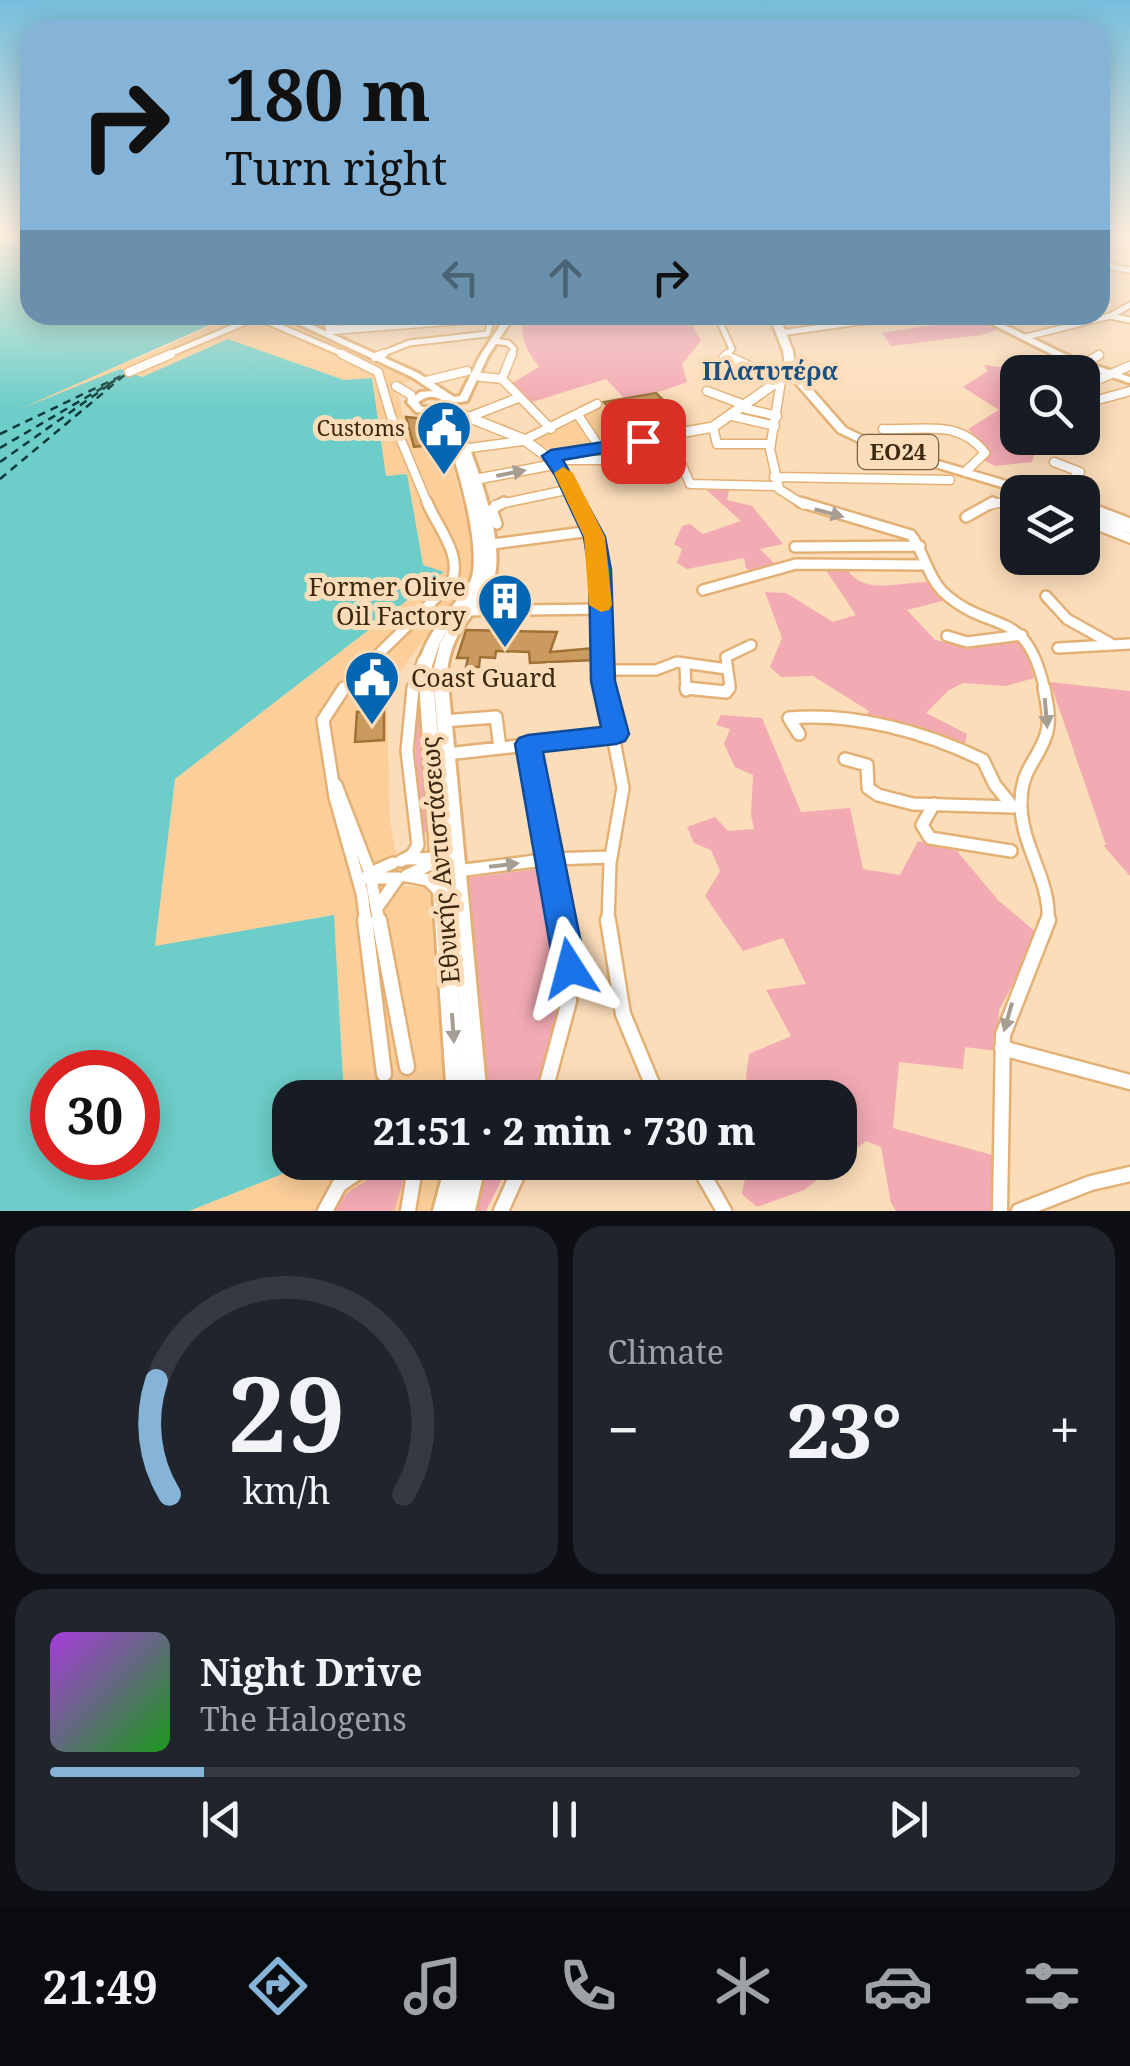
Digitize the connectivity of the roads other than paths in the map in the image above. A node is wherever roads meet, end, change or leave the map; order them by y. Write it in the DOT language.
graph roads {
  1 [pos="1130,306"];
  2 [pos="1110,316"];
  3 [pos="1130,320"];
  4 [pos="240,325"];
  5 [pos="277,325"];
  6 [pos="312,325"];
  7 [pos="332,325"];
  8 [pos="367,325"];
  9 [pos="490,325"];
  10 [pos="504,325"];
  11 [pos="722,325"];
  12 [pos="778,325"];
  13 [pos="846,325"];
  14 [pos="1000,325"];
  15 [pos="1074,325"];
  16 [pos="326,330"];
  17 [pos="781,333"];
  18 [pos="1026,337"];
  19 [pos="494,341"];
  20 [pos="1063,355"];
  21 [pos="375,356"];
  22 [pos="727,356"];
  23 [pos="1129,366"];
  24 [pos="712,370"];
  25 [pos="1100,370"];
  26 [pos="128,372"];
  27 [pos="470,374"];
  28 [pos="1114,375"];
  29 [pos="380,376"];
  30 [pos="1100,377"];
  31 [pos="788,378"];
  32 [pos="502,379"];
  33 [pos="1130,380"];
  34 [pos="422,391"];
  35 [pos="707,391"];
  36 [pos="1130,392"];
  37 [pos="518,398"];
  38 [pos="1100,400"];
  39 [pos="448,403"];
  40 [pos="597,404"];
  41 [pos="745,407"];
  42 [pos="432,411"];
  43 [pos="578,415"];
  44 [pos="732,416"];
  45 [pos="469,417"];
  46 [pos="776,421"];
  47 [pos="714,427"];
  48 [pos="884,429"];
  49 [pos="551,430"];
  50 [pos="522,441"];
  51 [pos="771,444"];
  52 [pos="647,445"];
  53 [pos="600,448"];
  54 [pos="459,450"];
  55 [pos="554,460"];
  56 [pos="1054,462"];
  57 [pos="965,472"];
  58 [pos="1077,475"];
  59 [pos="470,480"];
  60 [pos="950,480"];
  61 [pos="775,482"];
  62 [pos="1000,483"];
  63 [pos="571,488"];
  64 [pos="1000,500"];
  65 [pos="482,511"];
  66 [pos="966,517"];
  67 [pos="1100,517"];
  68 [pos="1100,522"];
  69 [pos="497,524"];
  70 [pos="1130,526"];
  71 [pos="591,532"];
  72 [pos="1130,538"];
  73 [pos="484,545"];
  74 [pos="920,546"];
  75 [pos="794,548"];
  76 [pos="925,565"];
  77 [pos="703,590"];
  78 [pos="1046,596"];
  79 [pos="465,606"];
  80 [pos="601,609"];
  81 [pos="1022,635"];
  82 [pos="947,636"];
  83 [pos="1110,643"];
  84 [pos="1130,644"];
  85 [pos="751,645"];
  86 [pos="1058,648"];
  87 [pos="427,654"];
  88 [pos="685,666"];
  89 [pos="727,669"];
  90 [pos="602,670"];
  91 [pos="444,721"];
  92 [pos="616,734"];
  93 [pos="799,734"];
  94 [pos="528,744"];
  95 [pos="500,748"];
  96 [pos="446,754"];
  97 [pos="845,759"];
  98 [pos="432,768"];
  99 [pos="334,782"];
  100 [pos="934,804"];
  101 [pos="1017,807"];
  102 [pos="1011,852"];
  103 [pos="365,856"];
  104 [pos="611,857"];
  105 [pos="551,859"];
  106 [pos="400,861"];
  107 [pos="452,861"];
  108 [pos="367,876"];
  109 [pos="402,877"];
  110 [pos="444,896"];
  111 [pos="378,908"];
  112 [pos="1002,1048"];
  113 [pos="407,1067"];
  114 [pos="384,1074"];
  115 [pos="456,1080"];
  116 [pos="475,1080"];
  117 [pos="548,1080"];
  118 [pos="649,1080"];
  119 [pos="1130,1082"];
  120 [pos="1130,1174"];
  121 [pos="346,1180"];
  122 [pos="413,1180"];
  123 [pos="452,1180"];
  124 [pos="472,1180"];
  125 [pos="515,1180"];
  126 [pos="706,1180"];
  127 [pos="324,1211"];
  128 [pos="408,1211"];
  129 [pos="444,1211"];
  130 [pos="464,1211"];
  131 [pos="501,1211"];
  132 [pos="724,1211"];
  133 [pos="1000,1211"];
  134 [pos="1018,1211"];
  1 -- 2 [label="street"];
  2 -- 3 [label="street"];
  4 -- 26 [label="street"];
  5 -- 29 [label="street"];
  6 -- 16 [label="main road"];
  7 -- 16 [label="main road"];
  8 -- 16 [label="street"];
  9 -- 21 [label="street"];
  10 -- 19 [label="main road"];
  11 -- 22 [label="street"];
  12 -- 17 [label="main road, ΕΟ24"];
  13 -- 17 [label="street"];
  14 -- 18 [label="main road"];
  15 -- 18 [label="street"];
  16 -- 21 [label="main road"];
  17 -- 31 [label="main road, ΕΟ24"];
  18 -- 20 [label="main road"];
  19 -- 27 [label="main road"];
  19 -- 32 [label="street"];
  21 -- 34 [label="main road"];
  22 -- 24 [label="street"];
  22 -- 31 [label="street"];
  23 -- 28 [label="street"];
  25 -- 28 [label="main road"];
  27 -- 32 [label="street"];
  27 -- 34 [label="street"];
  27 -- 39 [label="main road"];
  28 -- 30 [label="street"];
  28 -- 33 [label="main road"];
  29 -- 34 [label="street"];
  29 -- 99 [label="street"];
  31 -- 41 [label="street"];
  31 -- 46 [label="street"];
  31 -- 57 [label="main road, ΕΟ24"];
  32 -- 37 [label="street"];
  34 -- 39 [label="main road"];
  34 -- 42 [label="main road"];
  35 -- 41 [label="street"];
  36 -- 38 [label="street"];
  37 -- 45 [label="street"];
  37 -- 49 [label="street"];
  39 -- 42 [label="main road"];
  39 -- 45 [label="street"];
  39 -- 54 [label="main road, Εθνικής Αντιστάσεως"];
  40 -- 43 [label="street"];
  41 -- 44 [label="street"];
  41 -- 46 [label="street"];
  42 -- 54 [label="main road, Εθνικής Αντιστάσεως"];
  43 -- 49 [label="street"];
  43 -- 53 [label="street"];
  44 -- 46 [label="street"];
  44 -- 47 [label="street"];
  45 -- 50 [label="street"];
  46 -- 51 [label="street"];
  47 -- 51 [label="street"];
  47 -- 52 [label="street"];
  48 -- 57 [label="street"];
  49 -- 50 [label="street"];
  50 -- 54 [label="street"];
  50 -- 55 [label="street"];
  51 -- 61 [label="street"];
  52 -- 53 [label="street"];
  52 -- 55 [label="street"];
  52 -- 61 [label="street"];
  53 -- 55 [label="street"];
  54 -- 59 [label="main road, Εθνικής Αντιστάσεως"];
  59 -- 55 [label="street, one-way"];
  55 -- 63 [label="street"];
  56 -- 58 [label="street"];
  57 -- 62 [label="main road, ΕΟ24"];
  59 -- 65 [label="main road, Εθνικής Αντιστάσεως"];
  60 -- 61 [label="street"];
  61 -- 74 [label="street, one-way"];
  63 -- 65 [label="street"];
  63 -- 71 [label="street"];
  64 -- 66 [label="street"];
  65 -- 69 [label="street"];
  65 -- 73 [label="main road, Εθνικής Αντιστάσεως"];
  67 -- 70 [label="main road"];
  68 -- 72 [label="street"];
  71 -- 73 [label="street"];
  71 -- 80 [label="street"];
  73 -- 79 [label="main road, Εθνικής Αντιστάσεως"];
  74 -- 75 [label="street"];
  74 -- 76 [label="street"];
  76 -- 77 [label="street"];
  76 -- 81 [label="street"];
  78 -- 83 [label="street"];
  79 -- 80 [label="street"];
  79 -- 87 [label="main road, Εθνικής Αντιστάσεως"];
  79 -- 91 [label="main road, Εθνικής Αντιστάσεως"];
  80 -- 90 [label="street"];
  81 -- 82 [label="street"];
  81 -- 101 [label="street, one-way"];
  83 -- 84 [label="street"];
  83 -- 86 [label="street"];
  85 -- 89 [label="street"];
  87 -- 98 [label="main road, Εθνικής Αντιστάσεως"];
  87 -- 106 [label="street"];
  88 -- 89 [label="street"];
  88 -- 89 [label="street"];
  88 -- 90 [label="street"];
  90 -- 92 [label="street"];
  91 -- 95 [label="street"];
  91 -- 96 [label="main road, Εθνικής Αντιστάσεως"];
  92 -- 94 [label="street"];
  92 -- 104 [label="street"];
  93 -- 101 [label="street"];
  94 -- 95 [label="street"];
  94 -- 105 [label="street"];
  95 -- 96 [label="street"];
  96 -- 98 [label="street"];
  96 -- 107 [label="main road, Εθνικής Αντιστάσεως"];
  97 -- 100 [label="street"];
  98 -- 107 [label="main road, Εθνικής Αντιστάσεως"];
  99 -- 103 [label="street"];
  99 -- 108 [label="street"];
  100 -- 101 [label="street"];
  100 -- 102 [label="street"];
  101 -- 112 [label="street, one-way"];
  103 -- 106 [label="street"];
  103 -- 108 [label="street"];
  104 -- 105 [label="street"];
  104 -- 118 [label="street"];
  107 -- 105 [label="street, one-way"];
  105 -- 117 [label="street"];
  106 -- 107 [label="street"];
  106 -- 108 [label="street"];
  107 -- 109 [label="street"];
  107 -- 110 [label="main road, Εθνικής Αντιστάσεως"];
  107 -- 116 [label="main road, Εθνικής Αντιστάσεως"];
  108 -- 109 [label="street"];
  108 -- 111 [label="street"];
  108 -- 114 [label="street"];
  109 -- 110 [label="street"];
  109 -- 111 [label="street"];
  110 -- 115 [label="main road, Εθνικής Αντιστάσεως, one-way"];
  111 -- 113 [label="street"];
  112 -- 119 [label="street"];
  112 -- 133 [label="street"];
  120 -- 134 [label="street"];
  121 -- 127 [label="street"];
  122 -- 128 [label="street"];
  123 -- 129 [label="main road"];
  124 -- 130 [label="main road"];
  125 -- 131 [label="street"];
  126 -- 132 [label="street"];
}
